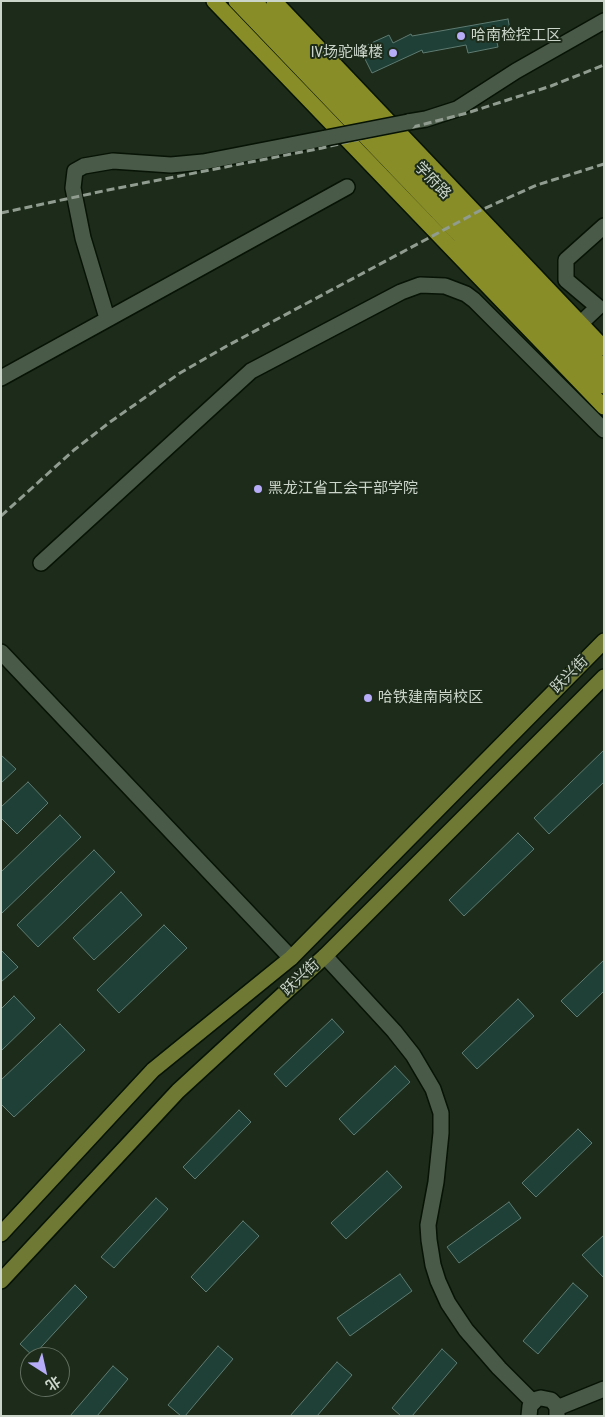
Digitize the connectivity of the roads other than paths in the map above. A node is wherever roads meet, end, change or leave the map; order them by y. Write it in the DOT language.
graph roads {
  1 [pos="214,1"];
  2 [pos="236,1"];
  3 [pos="254,1"];
  4 [pos="274,1"];
  5 [pos="604,21"];
  6 [pos="347,187"];
  7 [pos="604,226"];
  8 [pos="107,318"];
  9 [pos="581,323"];
  10 [pos="604,348"];
  11 [pos="604,368"];
  12 [pos="1,378"];
  13 [pos="604,386"];
  14 [pos="604,407"];
  15 [pos="604,430"];
  16 [pos="41,563"];
  17 [pos="604,641"];
  18 [pos="1,652"];
  19 [pos="604,677"];
  20 [pos="325,956"];
  21 [pos="291,958"];
  22 [pos="1,1234"];
  23 [pos="1,1281"];
  24 [pos="604,1389"];
  25 [pos="531,1409"];
  26 [pos="557,1412"];
  1 -- 14 [label="highway"];
  2 -- 13 [label="highway, 学府路"];
  3 -- 11 [label="highway, 学府路"];
  4 -- 9 [label="highway"];
  5 -- 8 [label="street, bridge"];
  6 -- 8 [label="street"];
  7 -- 9 [label="street"];
  8 -- 12 [label="street"];
  9 -- 10 [label="highway"];
  15 -- 16 [label="street"];
  17 -- 21 [label="main road, 跃兴街"];
  18 -- 21 [label="street"];
  19 -- 20 [label="main road, 跃兴街"];
  20 -- 23 [label="main road, 跃兴街"];
  20 -- 25 [label="street"];
  21 -- 22 [label="main road, 跃兴街"];
  24 -- 26 [label="street"];
  25 -- 26 [label="street"];
}
